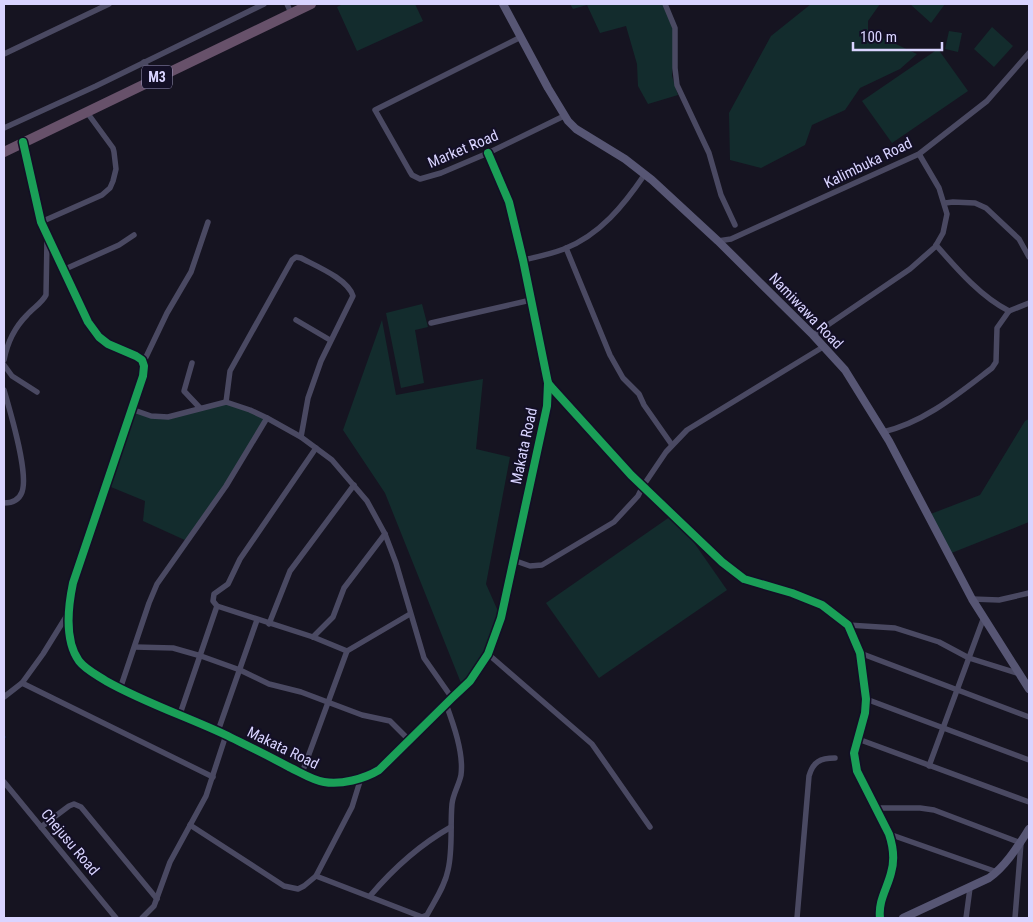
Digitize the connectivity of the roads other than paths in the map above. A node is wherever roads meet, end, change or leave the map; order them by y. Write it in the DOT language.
graph roads {
  1 [pos="109,4"];
  2 [pos="264,4"];
  3 [pos="311,4"];
  4 [pos="503,4"];
  5 [pos="665,4"];
  6 [pos="289,8"];
  7 [pos="521,37"];
  8 [pos="1029,53"];
  9 [pos="4,54"];
  10 [pos="144,62"];
  11 [pos="153,79"];
  12 [pos="86,111"];
  13 [pos="564,116"];
  14 [pos="4,128"];
  15 [pos="23,142"];
  16 [pos="4,152"];
  17 [pos="488,153"];
  18 [pos="919,154"];
  19 [pos="645,174"];
  20 [pos="944,203"];
  21 [pos="41,222"];
  22 [pos="208,222"];
  23 [pos="735,224"];
  24 [pos="134,235"];
  25 [pos="47,237"];
  26 [pos="718,241"];
  27 [pos="936,245"];
  28 [pos="566,248"];
  29 [pos="1029,257"];
  30 [pos="523,260"];
  31 [pos="63,270"];
  32 [pos="531,300"];
  33 [pos="1029,303"];
  34 [pos="1009,312"];
  35 [pos="296,320"];
  36 [pos="431,323"];
  37 [pos="813,335"];
  38 [pos="330,340"];
  39 [pos="823,347"];
  40 [pos="4,360"];
  41 [pos="142,360"];
  42 [pos="192,363"];
  43 [pos="4,365"];
  44 [pos="7,375"];
  45 [pos="548,383"];
  46 [pos="4,390"];
  47 [pos="37,392"];
  48 [pos="226,402"];
  49 [pos="200,408"];
  50 [pos="132,409"];
  51 [pos="267,418"];
  52 [pos="883,432"];
  53 [pos="301,438"];
  54 [pos="672,445"];
  55 [pos="316,448"];
  56 [pos="354,485"];
  57 [pos="643,486"];
  58 [pos="4,503"];
  59 [pos="385,534"];
  60 [pos="513,560"];
  61 [pos="1029,593"];
  62 [pos="972,599"];
  63 [pos="217,606"];
  64 [pos="69,612"];
  65 [pos="410,614"];
  66 [pos="984,617"];
  67 [pos="257,620"];
  68 [pos="269,624"];
  69 [pos="848,625"];
  70 [pos="313,637"];
  71 [pos="135,646"];
  72 [pos="347,651"];
  73 [pos="860,653"];
  74 [pos="488,654"];
  75 [pos="201,656"];
  76 [pos="969,658"];
  77 [pos="240,670"];
  78 [pos="1020,674"];
  79 [pos="22,683"];
  80 [pos="120,689"];
  81 [pos="957,690"];
  82 [pos="1029,690"];
  83 [pos="4,697"];
  84 [pos="452,698"];
  85 [pos="866,699"];
  86 [pos="328,703"];
  87 [pos="446,704"];
  88 [pos="180,714"];
  89 [pos="1029,717"];
  90 [pos="943,728"];
  91 [pos="218,731"];
  92 [pos="226,735"];
  93 [pos="858,739"];
  94 [pos="409,740"];
  95 [pos="835,758"];
  96 [pos="1029,760"];
  97 [pos="929,766"];
  98 [pos="302,773"];
  99 [pos="213,777"];
  100 [pos="362,778"];
  101 [pos="5,785"];
  102 [pos="1029,802"];
  103 [pos="877,808"];
  104 [pos="190,825"];
  105 [pos="41,827"];
  106 [pos="450,827"];
  107 [pos="650,827"];
  108 [pos="1029,829"];
  109 [pos="889,834"];
  110 [pos="1020,843"];
  111 [pos="997,872"];
  112 [pos="316,876"];
  113 [pos="970,888"];
  114 [pos="370,896"];
  115 [pos="158,899"];
  116 [pos="914,915"];
  117 [pos="116,918"];
  118 [pos="142,918"];
  119 [pos="797,918"];
  120 [pos="880,918"];
  121 [pos="903,918"];
  122 [pos="966,918"];
  123 [pos="1015,918"];
  1 -- 9 [label="street"];
  2 -- 10 [label="street"];
  3 -- 6 [label="highway, M3"];
  4 -- 7 [label="street, Namiwawa Road"];
  5 -- 23 [label="street"];
  6 -- 11 [label="highway, M3"];
  7 -- 13 [label="street, Namiwawa Road"];
  7 -- 17 [label="street, Market Road"];
  8 -- 18 [label="street, Kalimbuka Road"];
  10 -- 11 [label="street"];
  10 -- 14 [label="street"];
  11 -- 12 [label="highway, M3"];
  12 -- 15 [label="highway, M3"];
  12 -- 21 [label="street"];
  13 -- 17 [label="street, Market Road"];
  13 -- 19 [label="street, Namiwawa Road"];
  15 -- 16 [label="highway, M3"];
  15 -- 21 [label="street"];
  17 -- 30 [label="street, Makata Road"];
  18 -- 20 [label="street"];
  18 -- 26 [label="street, Kalimbuka Road"];
  19 -- 26 [label="street, Namiwawa Road"];
  19 -- 28 [label="street"];
  20 -- 27 [label="street"];
  20 -- 29 [label="street"];
  21 -- 25 [label="street"];
  22 -- 41 [label="street"];
  24 -- 31 [label="street"];
  25 -- 31 [label="street"];
  25 -- 40 [label="street"];
  26 -- 37 [label="street, Namiwawa Road"];
  27 -- 34 [label="street"];
  27 -- 37 [label="street"];
  28 -- 30 [label="street"];
  28 -- 54 [label="street"];
  30 -- 32 [label="street, Makata Road"];
  31 -- 41 [label="street"];
  32 -- 36 [label="street"];
  32 -- 45 [label="street, Makata Road"];
  33 -- 34 [label="street"];
  34 -- 52 [label="street"];
  35 -- 38 [label="street"];
  37 -- 39 [label="street, Namiwawa Road"];
  38 -- 48 [label="street"];
  38 -- 53 [label="street"];
  39 -- 52 [label="street, Namiwawa Road"];
  39 -- 54 [label="street"];
  41 -- 50 [label="street, Makata Road"];
  42 -- 49 [label="street"];
  43 -- 44 [label="street"];
  44 -- 47 [label="street"];
  45 -- 57 [label="street"];
  45 -- 60 [label="street, Makata Road"];
  46 -- 58 [label="street"];
  48 -- 49 [label="street"];
  48 -- 51 [label="street"];
  49 -- 50 [label="street"];
  50 -- 64 [label="street, Makata Road"];
  51 -- 53 [label="street"];
  51 -- 71 [label="street"];
  52 -- 62 [label="street, Namiwawa Road"];
  53 -- 55 [label="street"];
  54 -- 57 [label="street"];
  55 -- 56 [label="street"];
  55 -- 63 [label="street"];
  56 -- 59 [label="street"];
  56 -- 68 [label="street"];
  57 -- 60 [label="street"];
  57 -- 69 [label="street"];
  59 -- 65 [label="street"];
  59 -- 70 [label="street"];
  60 -- 74 [label="street, Makata Road"];
  61 -- 62 [label="street"];
  62 -- 66 [label="street, Namiwawa Road"];
  63 -- 67 [label="street"];
  63 -- 75 [label="street"];
  64 -- 79 [label="street"];
  64 -- 80 [label="street, Makata Road"];
  65 -- 72 [label="street"];
  65 -- 84 [label="street"];
  66 -- 76 [label="street"];
  66 -- 78 [label="street, Namiwawa Road"];
  67 -- 68 [label="street"];
  67 -- 77 [label="street"];
  68 -- 70 [label="street"];
  69 -- 73 [label="street"];
  69 -- 76 [label="street"];
  70 -- 72 [label="street"];
  71 -- 75 [label="street"];
  71 -- 80 [label="street"];
  72 -- 86 [label="street"];
  73 -- 81 [label="street"];
  73 -- 85 [label="street"];
  74 -- 84 [label="street, Makata Road"];
  74 -- 107 [label="street"];
  75 -- 77 [label="street"];
  75 -- 88 [label="street"];
  76 -- 78 [label="street"];
  76 -- 81 [label="street"];
  77 -- 86 [label="street"];
  77 -- 91 [label="street"];
  78 -- 82 [label="street, Namiwawa Road"];
  79 -- 83 [label="street"];
  79 -- 99 [label="street"];
  80 -- 88 [label="street, Makata Road"];
  81 -- 89 [label="street"];
  81 -- 90 [label="street"];
  84 -- 87 [label="street, Makata Road"];
  85 -- 90 [label="street"];
  85 -- 93 [label="street"];
  86 -- 94 [label="street"];
  86 -- 98 [label="street"];
  87 -- 94 [label="street, Makata Road"];
  87 -- 106 [label="street"];
  88 -- 91 [label="street, Makata Road"];
  90 -- 96 [label="street"];
  90 -- 97 [label="street"];
  91 -- 92 [label="street, Makata Road"];
  92 -- 98 [label="street, Makata Road"];
  92 -- 99 [label="street"];
  93 -- 97 [label="street"];
  93 -- 103 [label="street"];
  94 -- 100 [label="street, Makata Road"];
  95 -- 119 [label="street"];
  97 -- 102 [label="street"];
  98 -- 100 [label="street, Makata Road"];
  99 -- 104 [label="street"];
  100 -- 112 [label="street"];
  101 -- 105 [label="street, Chejusu Road"];
  103 -- 109 [label="street"];
  103 -- 110 [label="street"];
  104 -- 112 [label="street"];
  104 -- 115 [label="street"];
  105 -- 115 [label="street"];
  105 -- 117 [label="street, Chejusu Road"];
  106 -- 114 [label="street"];
  106 -- 114 [label="street"];
  108 -- 110 [label="street"];
  109 -- 111 [label="street"];
  109 -- 120 [label="street"];
  110 -- 111 [label="street"];
  110 -- 123 [label="street"];
  111 -- 113 [label="street"];
  112 -- 114 [label="street"];
  113 -- 116 [label="street"];
  113 -- 122 [label="street"];
  115 -- 118 [label="street"];
  116 -- 121 [label="street"];
}
